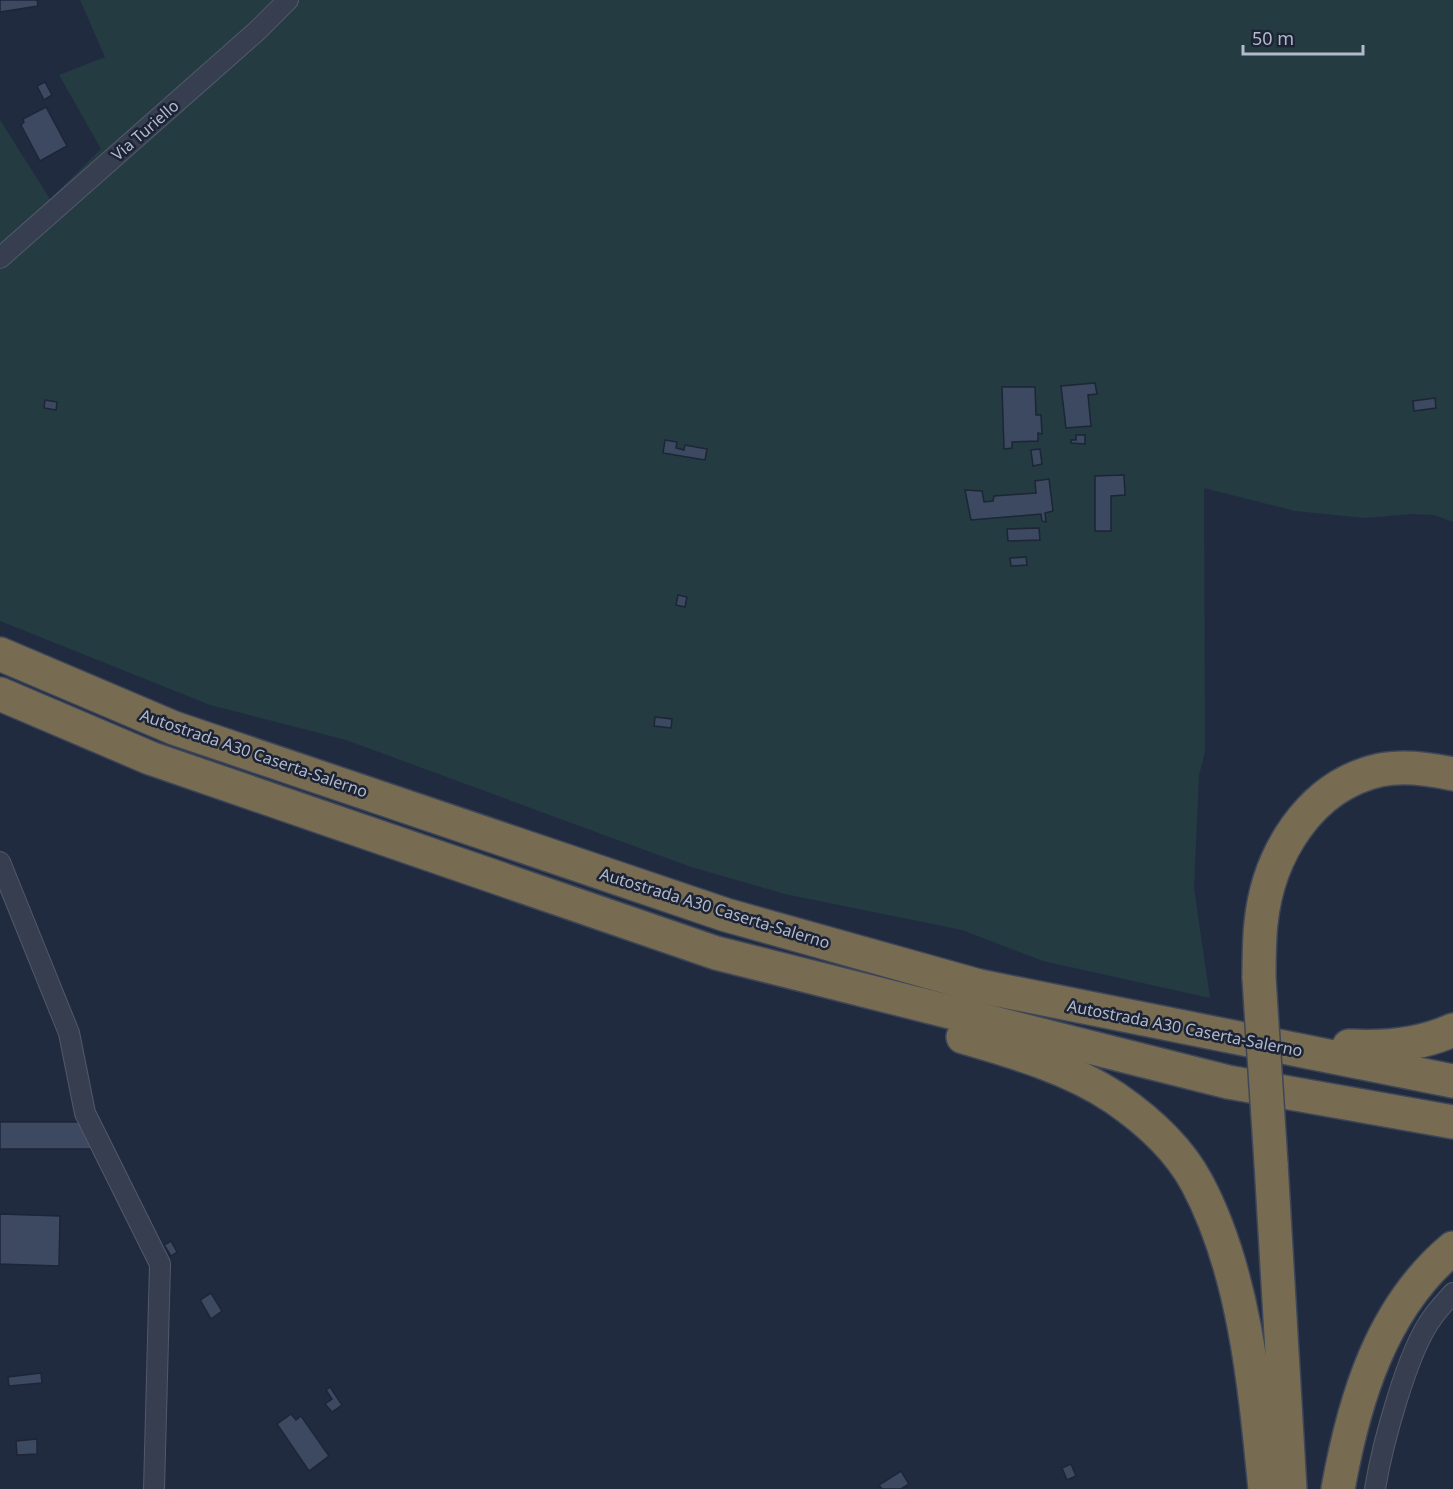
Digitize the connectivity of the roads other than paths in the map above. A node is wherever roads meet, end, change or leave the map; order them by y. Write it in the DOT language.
graph roads {
  1 [pos="288,0"];
  2 [pos="0,258"];
  3 [pos="0,654"];
  4 [pos="0,694"];
  5 [pos="1453,774"];
  6 [pos="1453,790"];
  7 [pos="0,862"];
  8 [pos="790,971"];
  9 [pos="1266,980"];
  10 [pos="980,986"];
  11 [pos="1453,1030"];
  12 [pos="1453,1082"];
  13 [pos="1453,1122"];
  14 [pos="1278,1164"];
  15 [pos="1453,1248"];
  16 [pos="1453,1293"];
  17 [pos="154,1489"];
  18 [pos="1265,1489"];
  19 [pos="1290,1489"];
  20 [pos="1304,1489"];
  21 [pos="1338,1489"];
  22 [pos="1375,1489"];
  1 -- 2 [label="street, Via Turiello"];
  3 -- 10 [label="highway, Autostrada A30 Caserta-Salerno"];
  4 -- 8 [label="highway"];
  5 -- 9 [label="highway"];
  6 -- 9 [label="highway"];
  7 -- 17 [label="street"];
  8 -- 13 [label="highway"];
  8 -- 18 [label="highway"];
  9 -- 14 [label="highway"];
  10 -- 11 [label="highway"];
  10 -- 12 [label="highway, Autostrada A30 Caserta-Salerno"];
  14 -- 19 [label="highway"];
  14 -- 20 [label="highway"];
  15 -- 21 [label="highway"];
  16 -- 22 [label="street"];
}
